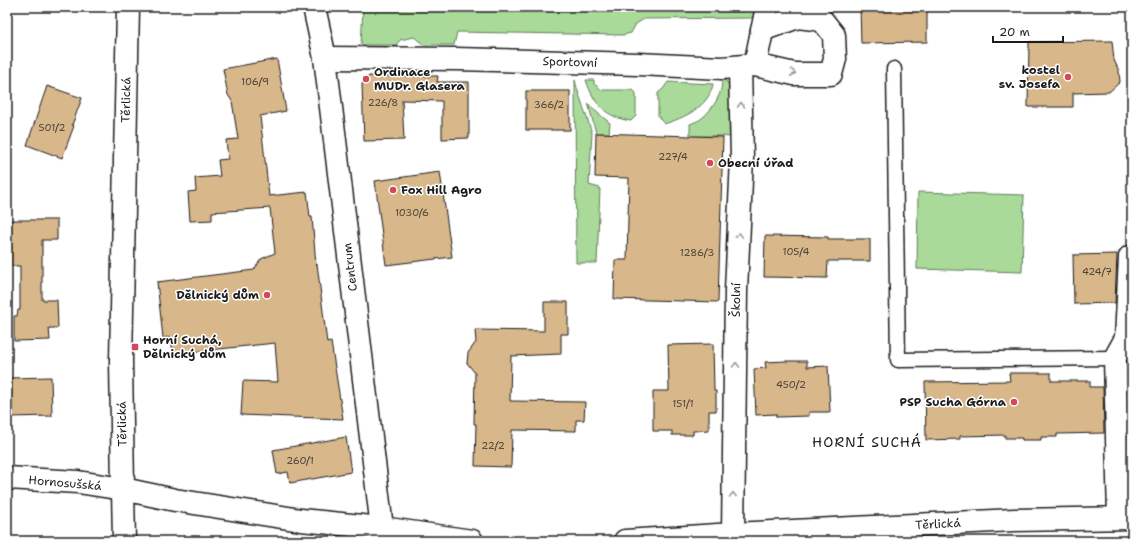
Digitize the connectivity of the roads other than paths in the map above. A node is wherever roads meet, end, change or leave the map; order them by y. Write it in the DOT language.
graph roads {
  1 [pos="128,7"];
  2 [pos="314,7"];
  3 [pos="767,7"];
  4 [pos="762,30"];
  5 [pos="325,58"];
  6 [pos="747,66"];
  7 [pos="894,69"];
  8 [pos="1130,257"];
  9 [pos="1115,358"];
  10 [pos="7,478"];
  11 [pos="123,489"];
  12 [pos="1126,518"];
  13 [pos="382,528"];
  14 [pos="720,537"];
  15 [pos="124,541"];
  16 [pos="472,541"];
  17 [pos="625,541"];
  1 -- 11 [label="street, Těrlická"];
  2 -- 5 [label="street, Centrum"];
  3 -- 4 [label="street"];
  4 -- 6 [label="street"];
  6 -- 4 [label="street, Sportovní, one-way"];
  5 -- 6 [label="street, Sportovní"];
  5 -- 13 [label="street, Centrum"];
  14 -- 6 [label="street, Školní, one-way"];
  7 -- 9 [label="lane"];
  8 -- 9 [label="street"];
  9 -- 12 [label="street"];
  10 -- 11 [label="street, Hornosušská"];
  11 -- 13 [label="street"];
  11 -- 15 [label="street, Těrlická"];
  12 -- 14 [label="street, Těrlická"];
  13 -- 16 [label="street"];
  14 -- 17 [label="street, Těrlická"];
}
